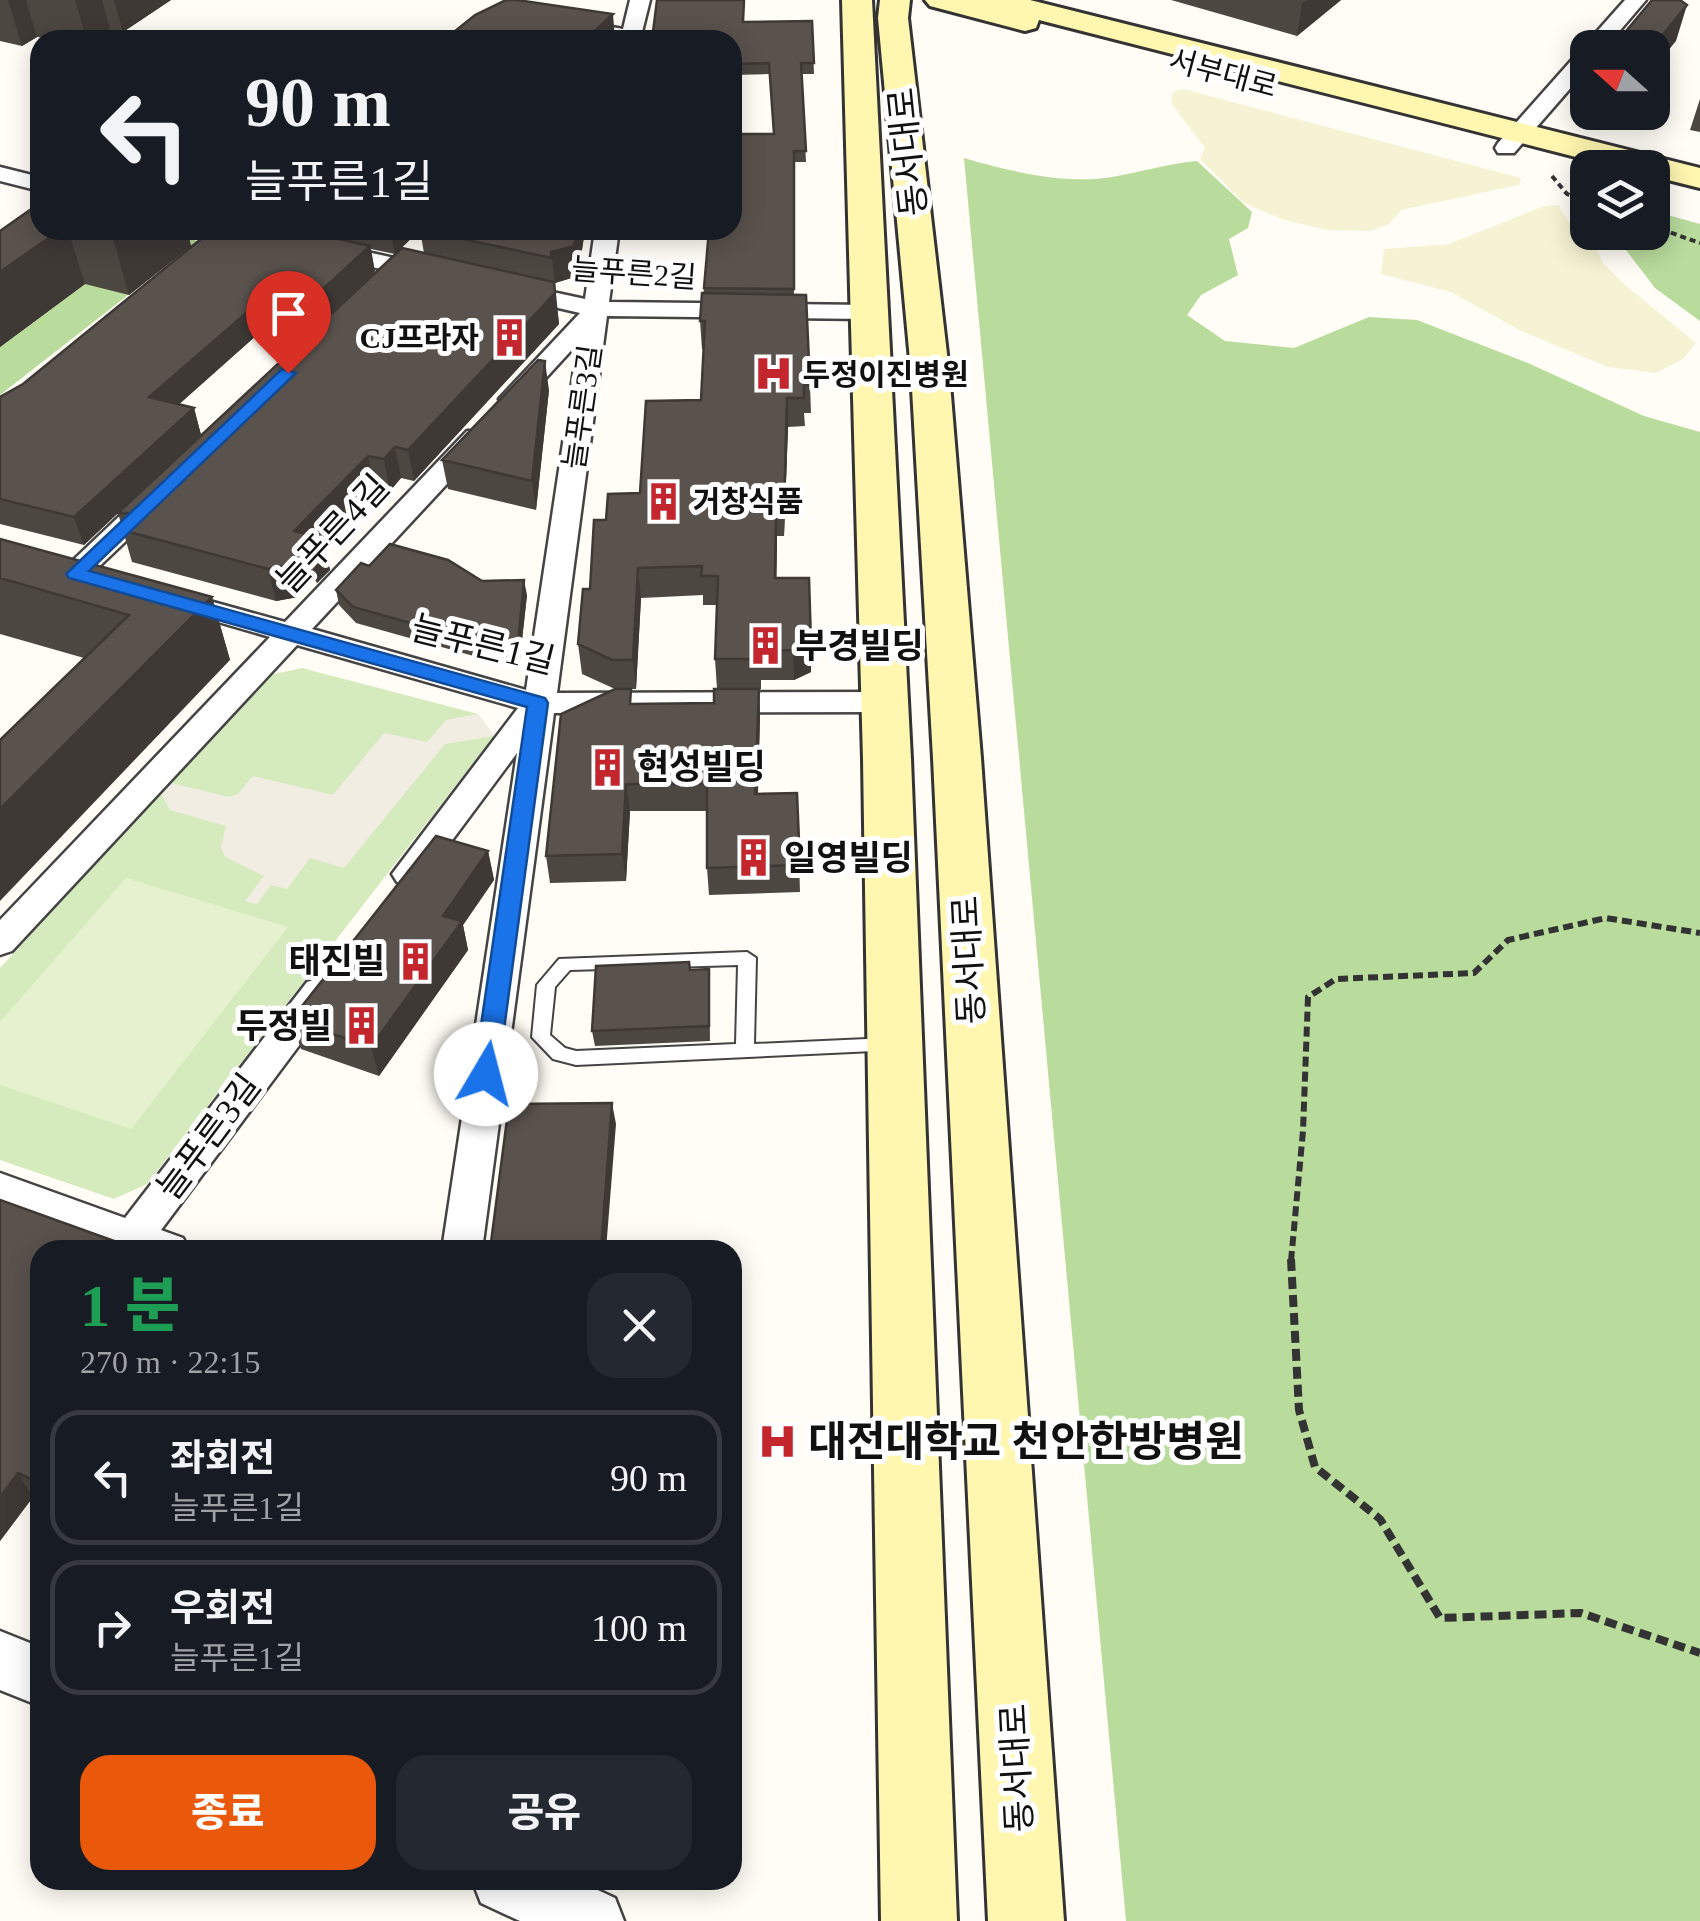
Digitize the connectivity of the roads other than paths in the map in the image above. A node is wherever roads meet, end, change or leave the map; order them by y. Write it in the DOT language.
graph roads {
  1 [pos="640,0"];
  2 [pos="857,0"];
  3 [pos="995,0"];
  4 [pos="1636,0"];
  5 [pos="544,20"];
  6 [pos="921,26"];
  7 [pos="592,30"];
  8 [pos="633,30"];
  9 [pos="1610,30"];
  10 [pos="1570,75"];
  11 [pos="1512,140"];
  12 [pos="1570,162"];
  13 [pos="0,174"];
  14 [pos="1700,178"];
  15 [pos="30,182"];
  16 [pos="1670,190"];
  17 [pos="1700,198"];
  18 [pos="258,240"];
  19 [pos="605,240"];
  20 [pos="426,242"];
  21 [pos="400,267"];
  22 [pos="454,278"];
  23 [pos="489,286"];
  24 [pos="372,293"];
  25 [pos="597,308"];
  26 [pos="868,312"];
  27 [pos="176,478"];
  28 [pos="42,564"];
  29 [pos="76,574"];
  30 [pos="292,632"];
  31 [pos="883,702"];
  32 [pos="538,703"];
  33 [pos="383,908"];
  34 [pos="0,942"];
  35 [pos="336,970"];
  36 [pos="894,1044"];
  37 [pos="745,1049"];
  38 [pos="0,1188"];
  39 [pos="143,1240"];
  40 [pos="153,1240"];
  41 [pos="463,1240"];
  42 [pos="0,1660"];
  43 [pos="30,1673"];
  44 [pos="525,1890"];
  45 [pos="592,1921"];
  46 [pos="919,1921"];
  47 [pos="1026,1921"];
  1 -- 8 [label="street"];
  2 -- 26 [label="main road, 동서대로"];
  3 -- 11 [label="main road, 서부대로"];
  4 -- 9 [label="street"];
  5 -- 7 [label="street"];
  6 -- 11 [label="main road, 서부대로"];
  6 -- 47 [label="main road, 동서대로"];
  10 -- 11 [label="street"];
  11 -- 12 [label="main road, 서부대로"];
  11 -- 14 [label="main road, 서부대로"];
  13 -- 15 [label="street"];
  16 -- 17 [label="main road"];
  18 -- 21 [label="street"];
  19 -- 25 [label="street, 늘푸른3길"];
  20 -- 21 [label="street"];
  21 -- 22 [label="street"];
  21 -- 24 [label="street"];
  23 -- 25 [label="street, 늘푸른2길"];
  25 -- 26 [label="street, 늘푸른2길"];
  25 -- 30 [label="street, 늘푸른4길"];
  25 -- 32 [label="street, 늘푸른3길"];
  26 -- 31 [label="main road, 동서대로"];
  27 -- 29 [label="street"];
  28 -- 29 [label="street, 늘푸른1길"];
  29 -- 30 [label="street, 늘푸른1길"];
  30 -- 32 [label="street, 늘푸른1길"];
  30 -- 34 [label="street, 늘푸른4길"];
  31 -- 32 [label="street, 늘푸른1길"];
  31 -- 36 [label="main road, 동서대로"];
  32 -- 33 [label="street, 늘푸른3길"];
  32 -- 41 [label="street, 늘푸른3길"];
  35 -- 40 [label="street, 늘푸른3길"];
  36 -- 37 [label="lane"];
  36 -- 46 [label="main road, 동서대로"];
  37 -- 37 [label="lane"];
  38 -- 39 [label="street, 늘푸른3길"];
  42 -- 43 [label="street"];
  44 -- 45 [label="street"];
}
